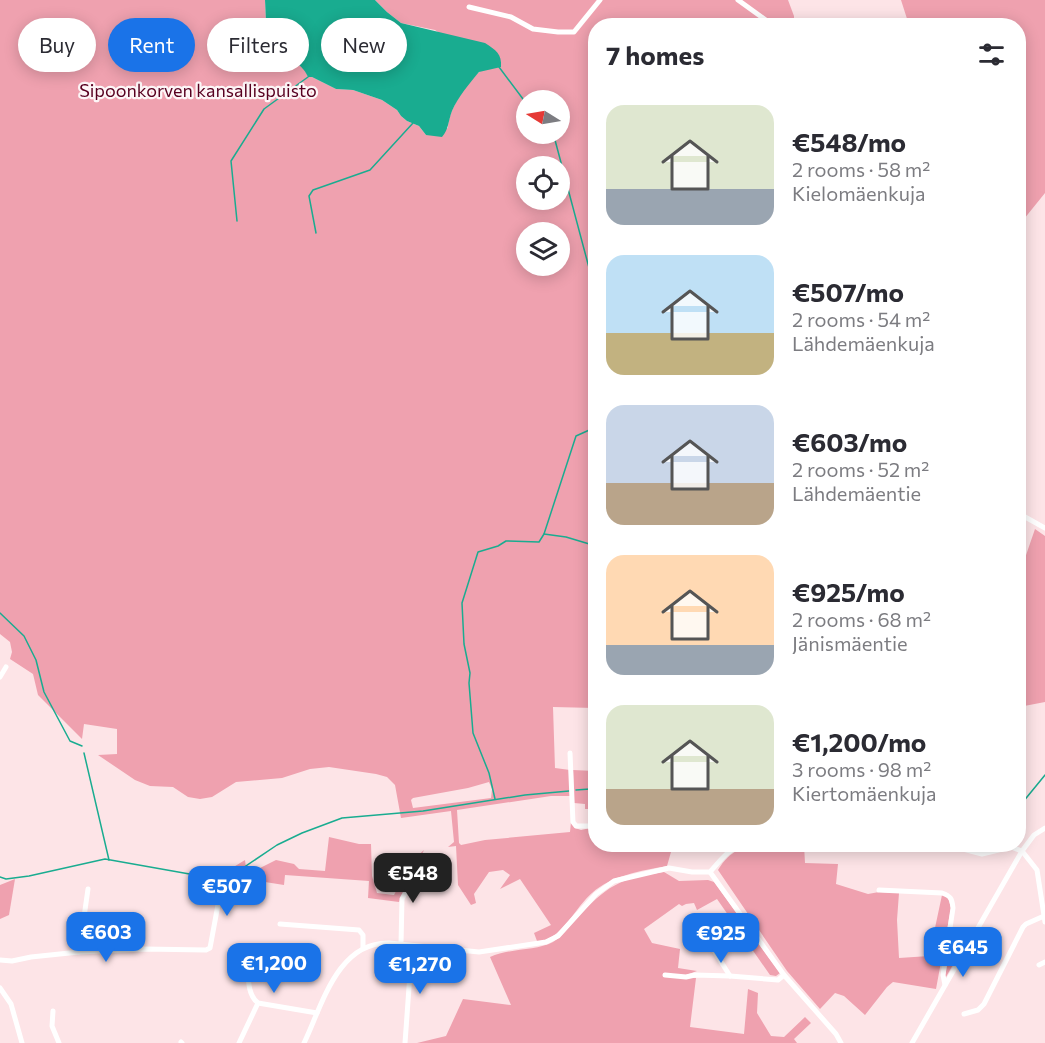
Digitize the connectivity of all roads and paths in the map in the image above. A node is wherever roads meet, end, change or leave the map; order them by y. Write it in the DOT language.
graph roads {
  1 [pos="600,0"];
  2 [pos="738,0"];
  3 [pos="469,7"];
  4 [pos="763,18"];
  5 [pos="1026,517"];
  6 [pos="1045,528"];
  7 [pos="6,667"];
  8 [pos="0,677"];
  9 [pos="570,753"];
  10 [pos="588,827"];
  11 [pos="1045,828"];
  12 [pos="1026,846"];
  13 [pos="728,852"];
  14 [pos="974,852"];
  15 [pos="990,852"];
  16 [pos="1021,852"];
  17 [pos="1023,852"];
  18 [pos="428,859"];
  19 [pos="710,872"];
  20 [pos="222,883"];
  21 [pos="88,889"];
  22 [pos="879,890"];
  23 [pos="1045,919"];
  24 [pos="696,922"];
  25 [pos="280,924"];
  26 [pos="401,944"];
  27 [pos="412,945"];
  28 [pos="363,948"];
  29 [pos="79,952"];
  30 [pos="247,959"];
  31 [pos="0,960"];
  32 [pos="665,975"];
  33 [pos="784,975"];
  34 [pos="730,976"];
  35 [pos="945,985"];
  36 [pos="0,987"];
  37 [pos="258,1003"];
  38 [pos="53,1011"];
  39 [pos="317,1013"];
  40 [pos="964,1014"];
  41 [pos="22,1043"];
  42 [pos="59,1043"];
  43 [pos="239,1043"];
  44 [pos="303,1043"];
  45 [pos="405,1043"];
  46 [pos="841,1043"];
  47 [pos="912,1043"];
  1 -- 3 [label="street"];
  2 -- 4 [label="street"];
  5 -- 6 [label="street"];
  7 -- 8 [label="street"];
  9 -- 10 [label="street"];
  11 -- 12 [label="street"];
  13 -- 19 [label="street"];
  14 -- 15 [label="street"];
  16 -- 35 [label="street"];
  17 -- 23 [label="street"];
  18 -- 26 [label="street"];
  19 -- 27 [label="street"];
  19 -- 33 [label="street"];
  20 -- 29 [label="street"];
  21 -- 29 [label="street"];
  22 -- 35 [label="street"];
  23 -- 40 [label="street"];
  24 -- 34 [label="street"];
  25 -- 28 [label="street"];
  26 -- 27 [label="street"];
  26 -- 28 [label="street"];
  27 -- 45 [label="street"];
  28 -- 39 [label="street"];
  29 -- 31 [label="street"];
  30 -- 37 [label="street"];
  32 -- 34 [label="street"];
  33 -- 34 [label="street"];
  33 -- 46 [label="street"];
  35 -- 47 [label="street"];
  36 -- 41 [label="street"];
  37 -- 39 [label="street"];
  37 -- 43 [label="street"];
  38 -- 42 [label="street"];
  39 -- 44 [label="street"];
}
